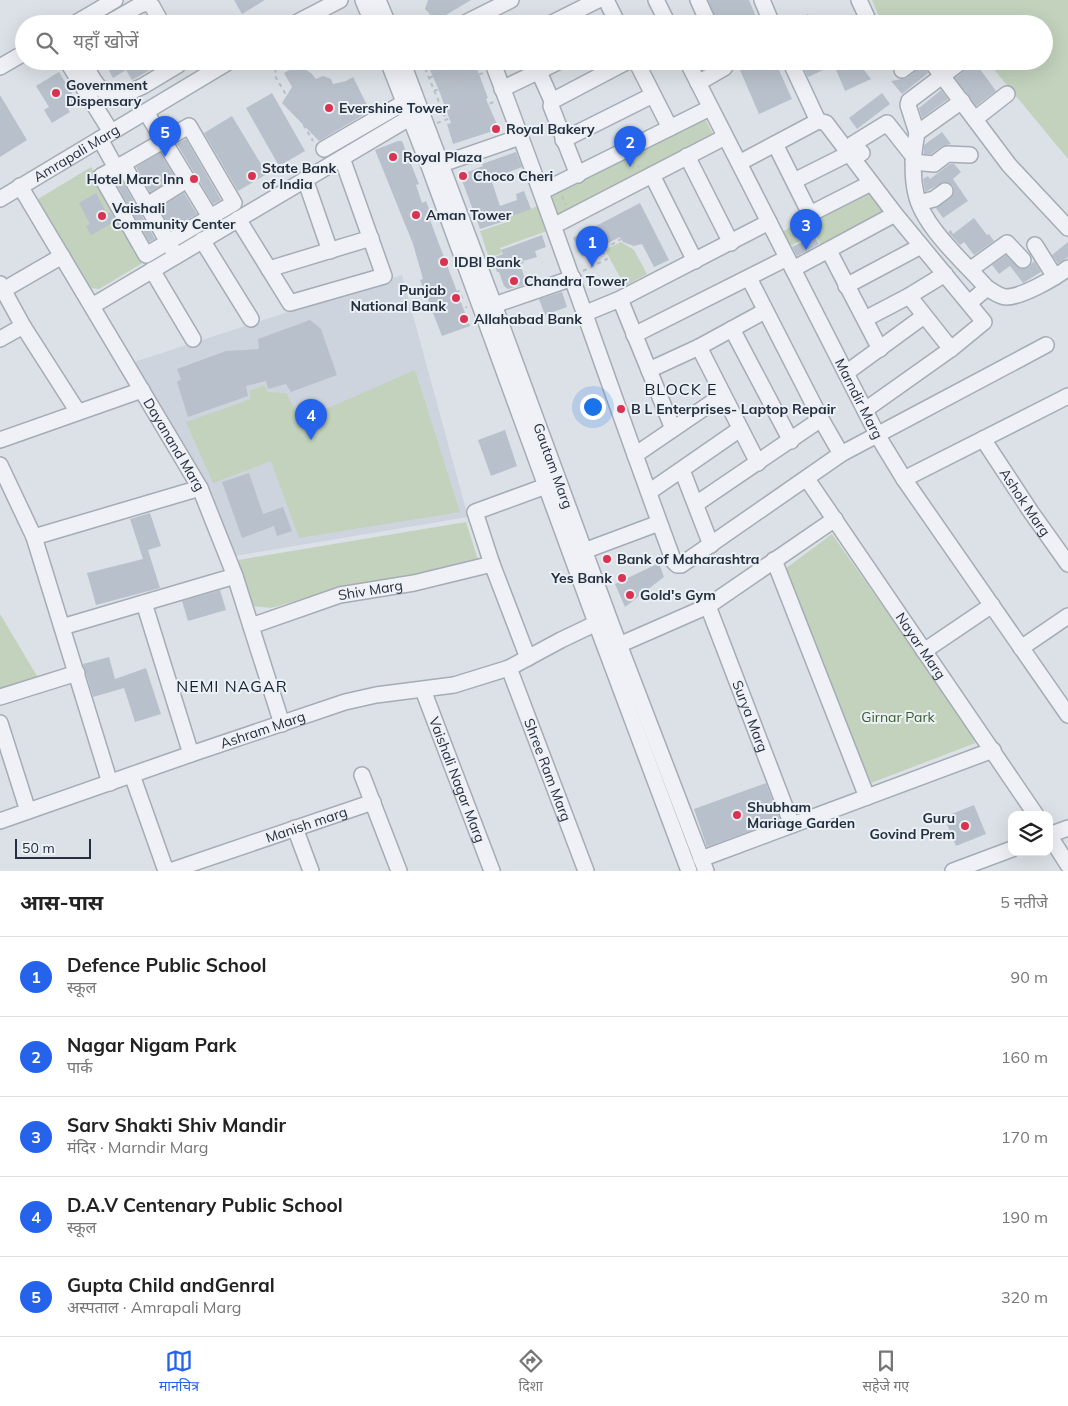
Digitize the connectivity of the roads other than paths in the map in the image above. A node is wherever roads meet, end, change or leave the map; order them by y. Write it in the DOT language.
graph roads {
  1 [pos="115,0"];
  2 [pos="340,0"];
  3 [pos="363,0"];
  4 [pos="378,0"];
  5 [pos="598,0"];
  6 [pos="606,0"];
  7 [pos="656,0"];
  8 [pos="698,0"];
  9 [pos="762,0"];
  10 [pos="859,0"];
  11 [pos="505,1"];
  12 [pos="327,4"];
  13 [pos="89,15"];
  14 [pos="123,15"];
  15 [pos="157,15"];
  16 [pos="309,15"];
  17 [pos="369,15"];
  18 [pos="384,15"];
  19 [pos="482,15"];
  20 [pos="568,15"];
  21 [pos="614,15"];
  22 [pos="664,15"];
  23 [pos="705,15"];
  24 [pos="768,15"];
  25 [pos="866,15"];
  26 [pos="15,58"];
  27 [pos="0,67"];
  28 [pos="72,70"];
  29 [pos="88,70"];
  30 [pos="168,70"];
  31 [pos="178,70"];
  32 [pos="215,70"];
  33 [pos="392,70"];
  34 [pos="406,70"];
  35 [pos="495,70"];
  36 [pos="544,70"];
  37 [pos="611,70"];
  38 [pos="640,70"];
  39 [pos="692,70"];
  40 [pos="721,70"];
  41 [pos="794,70"];
  42 [pos="938,70"];
  43 [pos="951,70"];
  44 [pos="540,72"];
  45 [pos="943,76"];
  46 [pos="698,83"];
  47 [pos="185,88"];
  48 [pos="504,93"];
  49 [pos="1007,94"];
  50 [pos="653,96"];
  51 [pos="552,101"];
  52 [pos="962,101"];
  53 [pos="405,102"];
  54 [pos="710,108"];
  55 [pos="146,112"];
  56 [pos="411,117"];
  57 [pos="975,119"];
  58 [pos="818,120"];
  59 [pos="670,128"];
  60 [pos="917,133"];
  61 [pos="105,136"];
  62 [pos="520,137"];
  63 [pos="724,137"];
  64 [pos="563,140"];
  65 [pos="163,141"];
  66 [pos="775,144"];
  67 [pos="324,149"];
  68 [pos="855,154"];
  69 [pos="970,154"];
  70 [pos="687,156"];
  71 [pos="342,158"];
  72 [pos="913,159"];
  73 [pos="739,163"];
  74 [pos="442,164"];
  75 [pos="119,166"];
  76 [pos="647,173"];
  77 [pos="578,175"];
  78 [pos="305,179"];
  79 [pos="188,180"];
  80 [pos="794,181"];
  81 [pos="871,183"];
  82 [pos="20,186"];
  83 [pos="945,191"];
  84 [pos="541,192"];
  85 [pos="0,199"];
  86 [pos="917,199"];
  87 [pos="147,205"];
  88 [pos="894,212"];
  89 [pos="565,216"];
  90 [pos="210,217"];
  91 [pos="238,219"];
  92 [pos="768,222"];
  93 [pos="1068,228"];
  94 [pos="218,231"];
  95 [pos="371,238"];
  96 [pos="202,240"];
  97 [pos="168,242"];
  98 [pos="731,243"];
  99 [pos="1034,245"];
  100 [pos="921,246"];
  101 [pos="330,251"];
  102 [pos="829,251"];
  103 [pos="148,254"];
  104 [pos="62,256"];
  105 [pos="176,256"];
  106 [pos="1023,260"];
  107 [pos="695,261"];
  108 [pos="790,264"];
  109 [pos="1068,268"];
  110 [pos="154,269"];
  111 [pos="269,269"];
  112 [pos="971,269"];
  113 [pos="945,274"];
  114 [pos="575,275"];
  115 [pos="1055,277"];
  116 [pos="749,278"];
  117 [pos="846,286"];
  118 [pos="987,288"];
  119 [pos="1,289"];
  120 [pos="909,296"];
  121 [pos="620,299"];
  122 [pos="969,303"];
  123 [pos="494,305"];
  124 [pos="92,306"];
  125 [pos="765,310"];
  126 [pos="586,313"];
  127 [pos="924,316"];
  128 [pos="251,318"];
  129 [pos="866,319"];
  130 [pos="23,326"];
  131 [pos="732,329"];
  132 [pos="634,335"];
  133 [pos="0,339"];
  134 [pos="193,340"];
  135 [pos="1046,344"];
  136 [pos="699,347"];
  137 [pos="880,349"];
  138 [pos="951,349"];
  139 [pos="649,370"];
  140 [pos="846,373"];
  141 [pos="142,390"];
  142 [pos="722,395"];
  143 [pos="1068,396"];
  144 [pos="866,410"];
  145 [pos="78,412"];
  146 [pos="821,419"];
  147 [pos="672,429"];
  148 [pos="740,429"];
  149 [pos="877,434"];
  150 [pos="983,439"];
  151 [pos="0,440"];
  152 [pos="791,440"];
  153 [pos="841,454"];
  154 [pos="636,455"];
  155 [pos="758,463"];
  156 [pos="0,465"];
  157 [pos="682,470"];
  158 [pos="807,479"];
  159 [pos="904,479"];
  160 [pos="546,486"];
  161 [pos="200,488"];
  162 [pos="649,492"];
  163 [pos="696,504"];
  164 [pos="835,519"];
  165 [pos="660,523"];
  166 [pos="34,536"];
  167 [pos="711,546"];
  168 [pos="584,551"];
  169 [pos="774,560"];
  170 [pos="492,564"];
  171 [pos="1068,564"];
  172 [pos="234,576"];
  173 [pos="144,603"];
  174 [pos="992,605"];
  175 [pos="708,606"];
  176 [pos="1068,616"];
  177 [pos="604,625"];
  178 [pos="251,626"];
  179 [pos="62,627"];
  180 [pos="619,645"];
  181 [pos="1022,648"];
  182 [pos="924,651"];
  183 [pos="528,658"];
  184 [pos="509,668"];
  185 [pos="77,673"];
  186 [pos="423,690"];
  187 [pos="0,697"];
  188 [pos="1068,715"];
  189 [pos="0,723"];
  190 [pos="282,724"];
  191 [pos="993,750"];
  192 [pos="191,754"];
  193 [pos="132,775"];
  194 [pos="362,775"];
  195 [pos="110,783"];
  196 [pos="866,797"];
  197 [pos="373,802"];
  198 [pos="28,811"];
  199 [pos="1033,811"];
  200 [pos="0,821"];
  201 [pos="792,825"];
  202 [pos="296,828"];
  203 [pos="1068,828"];
  204 [pos="1053,834"];
  205 [pos="1053,841"];
  206 [pos="1008,850"];
  207 [pos="703,865"];
  208 [pos="1068,865"];
  209 [pos="166,871"];
  210 [pos="170,871"];
  211 [pos="311,871"];
  212 [pos="399,871"];
  213 [pos="492,871"];
  214 [pos="586,871"];
  215 [pos="689,871"];
  216 [pos="953,871"];
  1 -- 13 [label="street"];
  2 -- 12 [label="street"];
  3 -- 17 [label="street"];
  4 -- 18 [label="street"];
  5 -- 20 [label="street"];
  6 -- 21 [label="street"];
  7 -- 22 [label="street"];
  8 -- 23 [label="street"];
  9 -- 24 [label="street"];
  10 -- 25 [label="street"];
  11 -- 19 [label="street"];
  12 -- 16 [label="street"];
  14 -- 15 [label="street"];
  26 -- 27 [label="street"];
  28 -- 61 [label="street"];
  29 -- 30 [label="street"];
  31 -- 47 [label="street"];
  32 -- 47 [label="street, Amrapali Marg"];
  33 -- 53 [label="street, Gautam Marg"];
  34 -- 74 [label="street, Gautam Marg"];
  35 -- 48 [label="street"];
  36 -- 44 [label="street"];
  37 -- 51 [label="street"];
  38 -- 50 [label="street"];
  39 -- 46 [label="street, Marndir Marg"];
  40 -- 46 [label="street"];
  41 -- 58 [label="street"];
  42 -- 45 [label="street"];
  43 -- 45 [label="street"];
  44 -- 48 [label="street"];
  44 -- 51 [label="street"];
  45 -- 52 [label="street"];
  45 -- 60 [label="street"];
  46 -- 54 [label="street, Marndir Marg"];
  47 -- 55 [label="street, Amrapali Marg"];
  48 -- 62 [label="street"];
  49 -- 57 [label="street"];
  50 -- 59 [label="street"];
  50 -- 64 [label="street"];
  51 -- 64 [label="street"];
  52 -- 57 [label="street"];
  52 -- 60 [label="street"];
  53 -- 56 [label="street, Gautam Marg"];
  53 -- 67 [label="street"];
  54 -- 59 [label="street"];
  54 -- 63 [label="street, Marndir Marg"];
  55 -- 61 [label="street, Amrapali Marg"];
  55 -- 65 [label="street"];
  56 -- 71 [label="street"];
  56 -- 160 [label="street, Gautam Marg"];
  57 -- 93 [label="street"];
  58 -- 66 [label="street"];
  58 -- 68 [label="street"];
  59 -- 77 [label="street"];
  60 -- 72 [label="street"];
  61 -- 75 [label="street"];
  61 -- 82 [label="street, Amrapali Marg"];
  62 -- 74 [label="street"];
  62 -- 84 [label="street"];
  63 -- 70 [label="street"];
  63 -- 73 [label="street, Marndir Marg"];
  64 -- 77 [label="street"];
  65 -- 75 [label="street"];
  65 -- 79 [label="street"];
  65 -- 90 [label="street"];
  66 -- 73 [label="street"];
  66 -- 80 [label="street"];
  68 -- 72 [label="street"];
  68 -- 80 [label="street"];
  68 -- 81 [label="street"];
  69 -- 72 [label="street"];
  70 -- 76 [label="street"];
  70 -- 98 [label="street"];
  71 -- 78 [label="street"];
  71 -- 95 [label="street"];
  72 -- 86 [label="street"];
  73 -- 92 [label="street, Marndir Marg"];
  74 -- 123 [label="street, Gautam Marg"];
  75 -- 87 [label="street"];
  75 -- 103 [label="street"];
  76 -- 89 [label="street"];
  76 -- 107 [label="street"];
  77 -- 84 [label="street"];
  78 -- 91 [label="street"];
  78 -- 101 [label="street"];
  79 -- 87 [label="street"];
  79 -- 90 [label="street"];
  80 -- 81 [label="street"];
  81 -- 88 [label="street"];
  82 -- 85 [label="street, Amrapali Marg"];
  82 -- 104 [label="street, Dayanand Marg"];
  83 -- 86 [label="street"];
  84 -- 114 [label="street"];
  86 -- 88 [label="street"];
  86 -- 112 [label="street"];
  87 -- 97 [label="street"];
  88 -- 100 [label="street"];
  88 -- 102 [label="street"];
  90 -- 94 [label="street"];
  90 -- 97 [label="street"];
  91 -- 94 [label="street"];
  91 -- 111 [label="street"];
  92 -- 98 [label="street"];
  92 -- 108 [label="street, Marndir Marg"];
  94 -- 96 [label="street"];
  95 -- 101 [label="street"];
  95 -- 111 [label="street"];
  96 -- 105 [label="street"];
  96 -- 128 [label="street"];
  97 -- 103 [label="street"];
  97 -- 105 [label="street"];
  98 -- 107 [label="street"];
  99 -- 115 [label="street"];
  100 -- 113 [label="street"];
  100 -- 117 [label="street"];
  101 -- 111 [label="street"];
  102 -- 108 [label="street"];
  102 -- 117 [label="street"];
  103 -- 110 [label="street"];
  104 -- 119 [label="street"];
  104 -- 124 [label="street, Dayanand Marg"];
  105 -- 110 [label="street"];
  106 -- 112 [label="street"];
  107 -- 121 [label="street"];
  108 -- 116 [label="street"];
  108 -- 140 [label="street, Marndir Marg"];
  109 -- 115 [label="street"];
  110 -- 124 [label="street"];
  110 -- 134 [label="street"];
  112 -- 118 [label="street"];
  113 -- 120 [label="street"];
  113 -- 122 [label="street"];
  114 -- 123 [label="street"];
  114 -- 126 [label="street"];
  115 -- 118 [label="street"];
  116 -- 125 [label="street"];
  116 -- 132 [label="street"];
  117 -- 129 [label="street"];
  118 -- 122 [label="street"];
  119 -- 130 [label="street"];
  120 -- 127 [label="street"];
  120 -- 129 [label="street"];
  121 -- 126 [label="street"];
  121 -- 132 [label="street"];
  122 -- 138 [label="street"];
  123 -- 168 [label="street, Gautam Marg"];
  124 -- 141 [label="street, Dayanand Marg"];
  125 -- 131 [label="street"];
  125 -- 146 [label="street"];
  126 -- 154 [label="street"];
  127 -- 137 [label="street"];
  127 -- 138 [label="street"];
  129 -- 137 [label="street"];
  130 -- 133 [label="street"];
  130 -- 145 [label="street"];
  131 -- 136 [label="street"];
  131 -- 152 [label="street"];
  132 -- 139 [label="street"];
  135 -- 149 [label="street"];
  136 -- 139 [label="street"];
  136 -- 142 [label="street"];
  137 -- 140 [label="street"];
  138 -- 144 [label="street"];
  139 -- 147 [label="street"];
  140 -- 144 [label="street, Marndir Marg"];
  141 -- 145 [label="street"];
  141 -- 161 [label="street, Dayanand Marg"];
  142 -- 147 [label="street"];
  142 -- 148 [label="street"];
  143 -- 150 [label="street"];
  144 -- 149 [label="street, Marndir Marg"];
  145 -- 151 [label="street"];
  146 -- 152 [label="street"];
  146 -- 153 [label="street"];
  147 -- 154 [label="street"];
  148 -- 155 [label="street"];
  148 -- 157 [label="street"];
  149 -- 153 [label="street"];
  149 -- 159 [label="street, Marndir Marg"];
  150 -- 159 [label="street"];
  150 -- 171 [label="street, Ashok Marg"];
  152 -- 155 [label="street"];
  153 -- 158 [label="street"];
  154 -- 162 [label="street"];
  155 -- 163 [label="street"];
  156 -- 166 [label="street"];
  157 -- 162 [label="street"];
  157 -- 163 [label="street"];
  158 -- 164 [label="street, Nayar Marg"];
  158 -- 167 [label="street"];
  159 -- 174 [label="street, Marndir Marg"];
  160 -- 170 [label="street"];
  160 -- 177 [label="street, Gautam Marg"];
  161 -- 166 [label="street"];
  161 -- 172 [label="street, Dayanand Marg"];
  162 -- 165 [label="street"];
  163 -- 167 [label="street"];
  164 -- 169 [label="street"];
  164 -- 182 [label="street, Nayar Marg"];
  165 -- 167 [label="street"];
  165 -- 168 [label="street"];
  166 -- 179 [label="street"];
  168 -- 177 [label="street, Gautam Marg"];
  169 -- 175 [label="street"];
  169 -- 196 [label="street"];
  170 -- 178 [label="street, Shiv Marg"];
  170 -- 183 [label="street"];
  172 -- 173 [label="street"];
  172 -- 178 [label="street, Dayanand Marg"];
  173 -- 179 [label="street"];
  173 -- 192 [label="street"];
  174 -- 181 [label="street, Marndir Marg"];
  174 -- 182 [label="street"];
  175 -- 180 [label="street"];
  175 -- 201 [label="street, Surya Marg"];
  176 -- 181 [label="street"];
  177 -- 180 [label="street, Gautam Marg"];
  177 -- 183 [label="street, Ashram Marg"];
  177 -- 215 [label="street, Gautam Marg"];
  178 -- 190 [label="street, Dayanand Marg"];
  179 -- 185 [label="street"];
  180 -- 207 [label="street, Gautam Marg"];
  181 -- 188 [label="street, Marndir Marg"];
  182 -- 191 [label="street, Nayar Marg"];
  183 -- 184 [label="street, Ashram Marg"];
  184 -- 186 [label="street, Ashram Marg"];
  184 -- 214 [label="street, Shree Ram Marg"];
  185 -- 187 [label="street"];
  185 -- 195 [label="street"];
  186 -- 190 [label="street, Ashram Marg"];
  186 -- 213 [label="street, Vaishali Nagar Marg"];
  189 -- 198 [label="street"];
  190 -- 192 [label="street, Ashram Marg"];
  191 -- 196 [label="street"];
  191 -- 199 [label="street, Nayar Marg"];
  192 -- 193 [label="street, Ashram Marg"];
  193 -- 195 [label="street, Ashram Marg"];
  193 -- 209 [label="street"];
  194 -- 197 [label="street"];
  195 -- 198 [label="street, Ashram Marg"];
  196 -- 201 [label="street"];
  197 -- 202 [label="street, Manish marg"];
  197 -- 212 [label="street"];
  198 -- 200 [label="street, Ashram Marg"];
  201 -- 207 [label="street"];
  202 -- 210 [label="street, Manish marg"];
  202 -- 211 [label="street"];
  203 -- 204 [label="street"];
  205 -- 208 [label="street"];
  206 -- 216 [label="street"];
}
